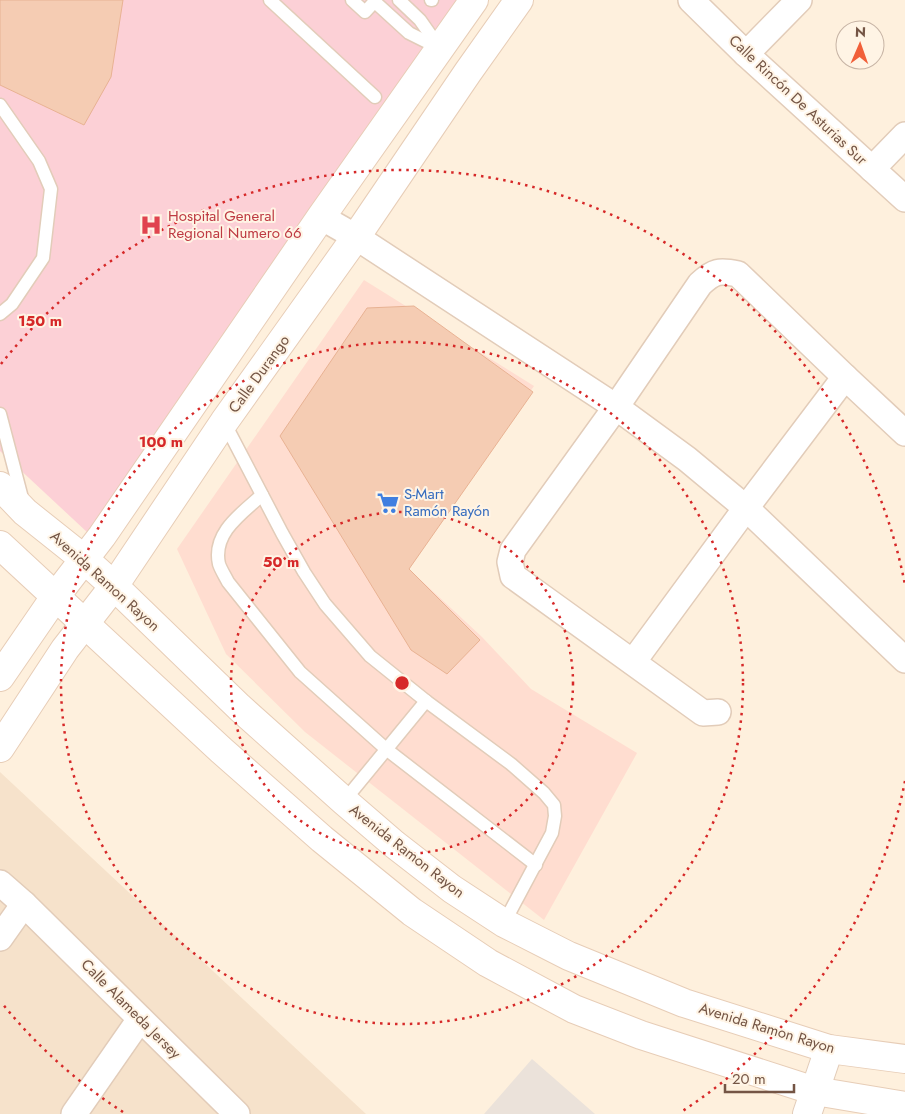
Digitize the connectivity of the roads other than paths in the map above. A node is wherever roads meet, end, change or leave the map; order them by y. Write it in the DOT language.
graph roads {
  1 [pos="270,0"];
  2 [pos="352,0"];
  3 [pos="399,0"];
  4 [pos="474,0"];
  5 [pos="519,0"];
  6 [pos="691,0"];
  7 [pos="799,0"];
  8 [pos="375,1"];
  9 [pos="441,49"];
  10 [pos="746,54"];
  11 [pos="468,72"];
  12 [pos="375,98"];
  13 [pos="0,105"];
  14 [pos="905,135"];
  15 [pos="872,169"];
  16 [pos="905,200"];
  17 [pos="321,217"];
  18 [pos="356,237"];
  19 [pos="0,314"];
  20 [pos="844,377"];
  21 [pos="616,406"];
  22 [pos="0,414"];
  23 [pos="224,422"];
  24 [pos="905,433"];
  25 [pos="0,486"];
  26 [pos="262,494"];
  27 [pos="746,508"];
  28 [pos="25,512"];
  29 [pos="0,545"];
  30 [pos="84,559"];
  31 [pos="114,586"];
  32 [pos="55,597"];
  33 [pos="84,624"];
  34 [pos="905,660"];
  35 [pos="633,662"];
  36 [pos="0,677"];
  37 [pos="426,701"];
  38 [pos="718,712"];
  39 [pos="0,748"];
  40 [pos="386,749"];
  41 [pos="344,801"];
  42 [pos="536,865"];
  43 [pos="0,883"];
  44 [pos="24,904"];
  45 [pos="504,922"];
  46 [pos="0,938"];
  47 [pos="140,1019"];
  48 [pos="829,1049"];
  49 [pos="905,1059"];
  50 [pos="811,1103"];
  51 [pos="896,1108"];
  52 [pos="74,1114"];
  53 [pos="237,1114"];
  1 -- 12 [label="lane"];
  2 -- 8 [label="lane"];
  3 -- 9 [label="lane"];
  4 -- 9 [label="main road"];
  5 -- 11 [label="main road, Calle Durango"];
  6 -- 10 [label="street, Calle Rincón De Asturias Sur"];
  7 -- 10 [label="street"];
  8 -- 9 [label="lane"];
  9 -- 11 [label="main road"];
  9 -- 17 [label="main road"];
  10 -- 15 [label="street, Calle Rincón De Asturias Sur"];
  11 -- 18 [label="main road, Calle Durango"];
  13 -- 19 [label="lane"];
  14 -- 15 [label="street"];
  15 -- 16 [label="street, Calle Rincón De Asturias Sur"];
  17 -- 18 [label="street"];
  17 -- 30 [label="main road"];
  18 -- 21 [label="street"];
  18 -- 23 [label="main road, Calle Durango"];
  20 -- 21 [label="street"];
  20 -- 24 [label="street"];
  20 -- 27 [label="street"];
  21 -- 27 [label="street"];
  21 -- 35 [label="street"];
  22 -- 28 [label="lane"];
  23 -- 26 [label="lane"];
  23 -- 31 [label="main road, Calle Durango"];
  25 -- 28 [label="main road, Avenida Ramon Rayon"];
  26 -- 37 [label="lane"];
  26 -- 40 [label="lane"];
  27 -- 34 [label="street"];
  27 -- 35 [label="street"];
  28 -- 30 [label="main road, Avenida Ramon Rayon"];
  29 -- 32 [label="main road"];
  30 -- 31 [label="main road, Avenida Ramon Rayon"];
  30 -- 32 [label="main road"];
  31 -- 33 [label="main road, Calle Durango"];
  31 -- 41 [label="main road, Avenida Ramon Rayon"];
  32 -- 33 [label="main road"];
  32 -- 36 [label="main road"];
  33 -- 39 [label="main road, Calle Durango"];
  33 -- 50 [label="main road"];
  35 -- 38 [label="street"];
  37 -- 40 [label="lane"];
  37 -- 42 [label="lane"];
  40 -- 41 [label="lane"];
  40 -- 42 [label="lane"];
  41 -- 45 [label="main road, Avenida Ramon Rayon"];
  42 -- 45 [label="lane"];
  43 -- 44 [label="street, Calle Alameda Jersey"];
  44 -- 46 [label="street"];
  44 -- 47 [label="street, Calle Alameda Jersey"];
  45 -- 48 [label="main road, Avenida Ramon Rayon"];
  47 -- 52 [label="street"];
  47 -- 53 [label="street, Calle Alameda Jersey"];
  48 -- 49 [label="main road, Avenida Ramon Rayon"];
  48 -- 50 [label="main road"];
  50 -- 51 [label="main road"];
}
